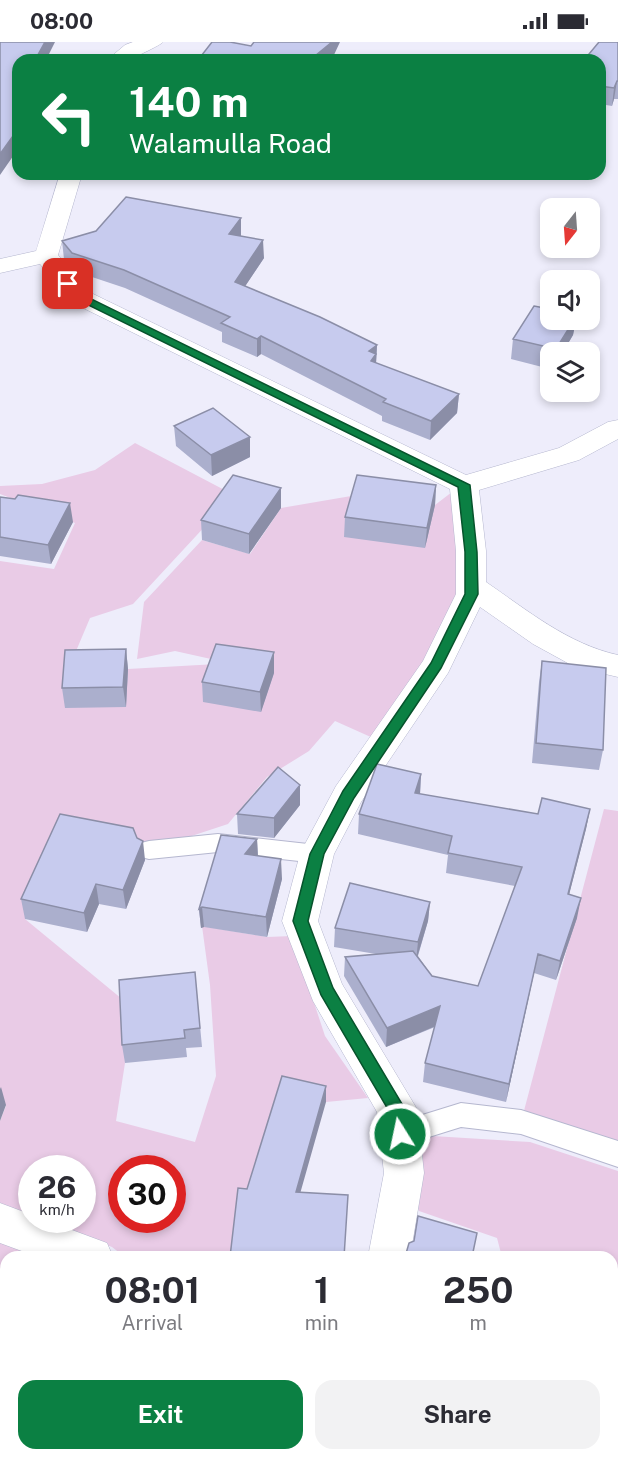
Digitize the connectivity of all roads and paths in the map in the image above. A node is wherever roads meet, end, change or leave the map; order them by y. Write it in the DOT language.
graph roads {
  1 [pos="153,42"];
  2 [pos="125,54"];
  3 [pos="68,180"];
  4 [pos="46,256"];
  5 [pos="0,266"];
  6 [pos="618,428"];
  7 [pos="464,485"];
  8 [pos="471,586"];
  9 [pos="618,666"];
  10 [pos="149,850"];
  11 [pos="317,854"];
  12 [pos="400,1134"];
  13 [pos="618,1154"];
  14 [pos="0,1223"];
  15 [pos="76,1251"];
  16 [pos="390,1251"];
  1 -- 2 [label="street"];
  3 -- 4 [label="street"];
  4 -- 5 [label="street"];
  4 -- 7 [label="street"];
  6 -- 7 [label="street"];
  7 -- 8 [label="street"];
  8 -- 9 [label="street"];
  8 -- 11 [label="street"];
  10 -- 11 [label="lane"];
  11 -- 12 [label="street"];
  12 -- 13 [label="lane"];
  12 -- 16 [label="street"];
  14 -- 15 [label="street"];
}
